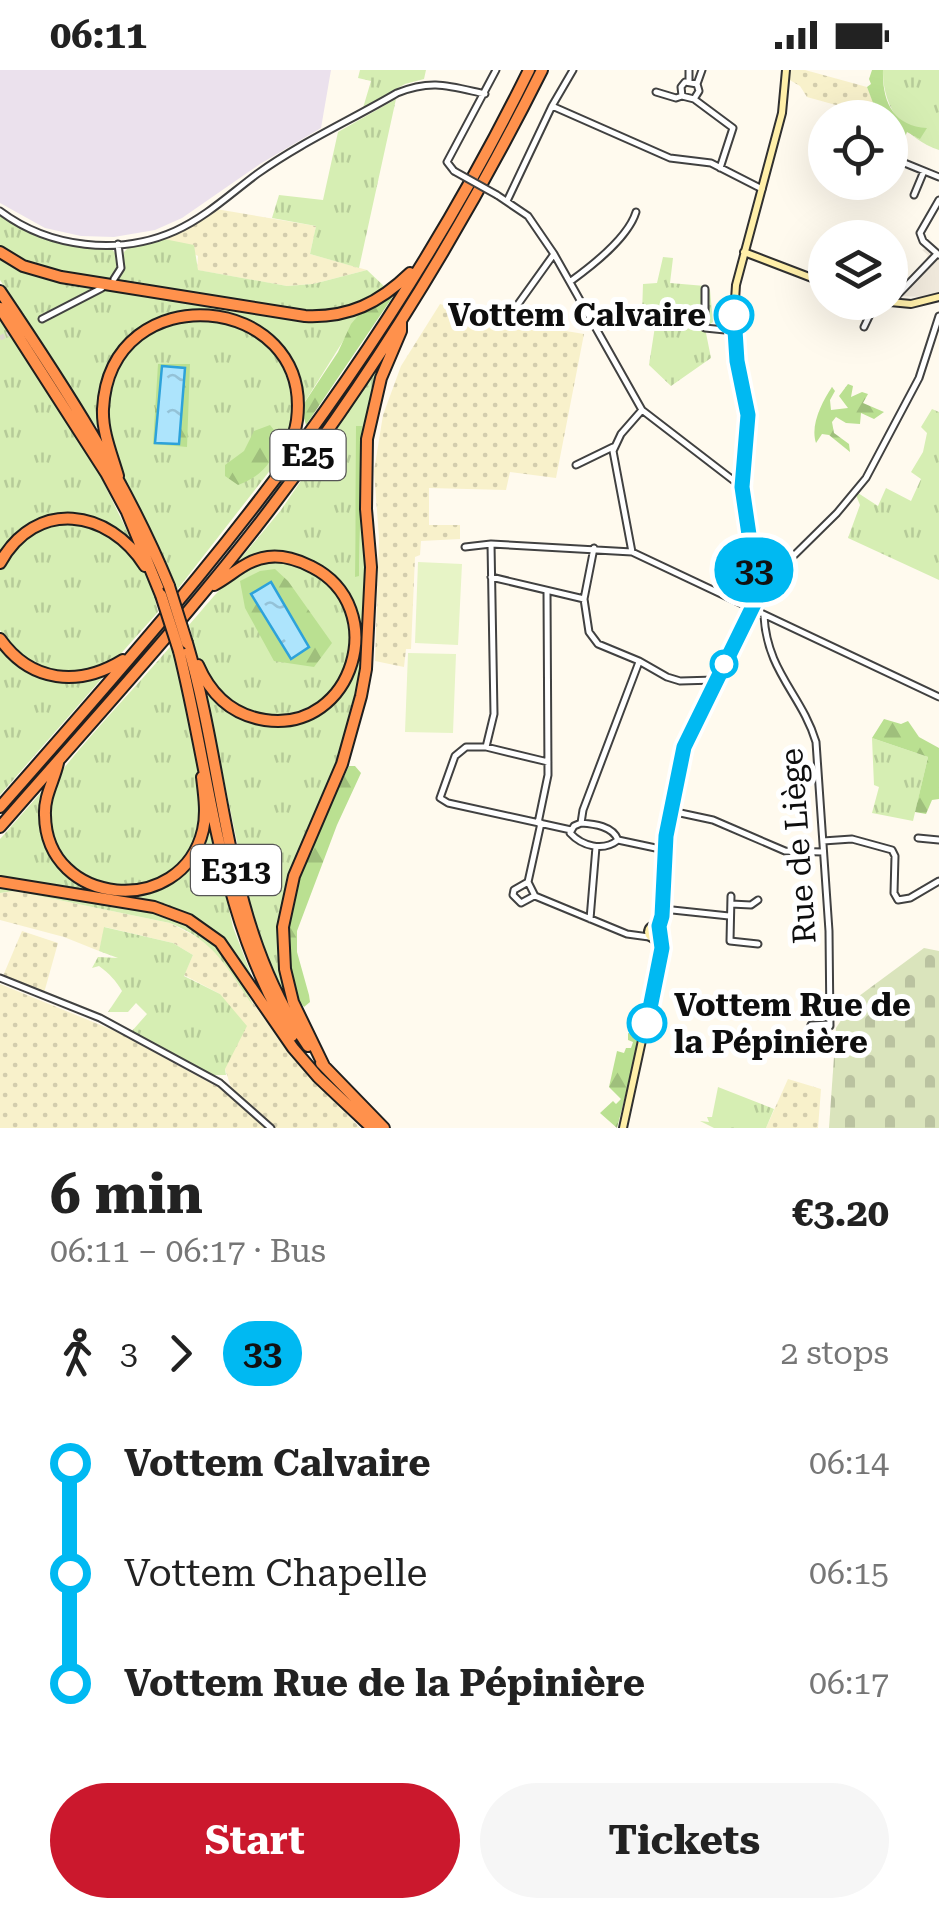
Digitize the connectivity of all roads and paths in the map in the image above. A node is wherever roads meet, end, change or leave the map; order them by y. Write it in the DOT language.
graph roads {
  1 [pos="496,70"];
  2 [pos="530,70"];
  3 [pos="542,70"];
  4 [pos="573,70"];
  5 [pos="689,70"];
  6 [pos="702,70"];
  7 [pos="786,70"];
  8 [pos="688,81"];
  9 [pos="697,84"];
  10 [pos="656,92"];
  11 [pos="484,94"];
  12 [pos="682,96"];
  13 [pos="694,99"];
  14 [pos="552,106"];
  15 [pos="908,164"];
  16 [pos="720,168"];
  17 [pos="924,171"];
  18 [pos="939,177"];
  19 [pos="762,189"];
  20 [pos="914,195"];
  21 [pos="939,200"];
  22 [pos="507,201"];
  23 [pos="0,211"];
  24 [pos="636,212"];
  25 [pos="118,244"];
  26 [pos="0,252"];
  27 [pos="744,252"];
  28 [pos="554,254"];
  29 [pos="938,255"];
  30 [pos="419,267"];
  31 [pos="808,276"];
  32 [pos="114,279"];
  33 [pos="571,281"];
  34 [pos="908,287"];
  35 [pos="102,288"];
  36 [pos="705,289"];
  37 [pos="0,291"];
  38 [pos="939,298"];
  39 [pos="908,303"];
  40 [pos="0,308"];
  41 [pos="511,314"];
  42 [pos="939,316"];
  43 [pos="401,318"];
  44 [pos="42,319"];
  45 [pos="867,320"];
  46 [pos="864,327"];
  47 [pos="735,330"];
  48 [pos="642,410"];
  49 [pos="614,447"];
  50 [pos="576,465"];
  51 [pos="118,476"];
  52 [pos="277,477"];
  53 [pos="742,487"];
  54 [pos="492,544"];
  55 [pos="465,546"];
  56 [pos="594,548"];
  57 [pos="632,552"];
  58 [pos="0,562"];
  59 [pos="491,577"];
  60 [pos="209,586"];
  61 [pos="162,588"];
  62 [pos="547,591"];
  63 [pos="758,591"];
  64 [pos="584,599"];
  65 [pos="753,609"];
  66 [pos="764,615"];
  67 [pos="0,639"];
  68 [pos="186,650"];
  69 [pos="136,651"];
  70 [pos="639,661"];
  71 [pos="715,680"];
  72 [pos="939,698"];
  73 [pos="486,748"];
  74 [pos="203,751"];
  75 [pos="59,760"];
  76 [pos="548,762"];
  77 [pos="0,806"];
  78 [pos="671,811"];
  79 [pos="539,823"];
  80 [pos="581,823"];
  81 [pos="0,828"];
  82 [pos="570,830"];
  83 [pos="918,838"];
  84 [pos="618,840"];
  85 [pos="939,840"];
  86 [pos="823,841"];
  87 [pos="596,846"];
  88 [pos="665,850"];
  89 [pos="824,852"];
  90 [pos="939,880"];
  91 [pos="0,882"];
  92 [pos="528,882"];
  93 [pos="535,896"];
  94 [pos="758,900"];
  95 [pos="663,909"];
  96 [pos="730,916"];
  97 [pos="590,918"];
  98 [pos="659,926"];
  99 [pos="649,936"];
  100 [pos="659,938"];
  101 [pos="758,944"];
  102 [pos="0,978"];
  103 [pos="801,1046"];
  104 [pos="324,1066"];
  105 [pos="332,1090"];
  106 [pos="271,1128"];
  107 [pos="372,1128"];
  108 [pos="384,1128"];
  109 [pos="622,1128"];
  1 -- 11 [label="street"];
  2 -- 30 [label="highway, E25"];
  3 -- 43 [label="highway, E25"];
  4 -- 14 [label="street"];
  5 -- 8 [label="street"];
  6 -- 9 [label="street"];
  7 -- 19 [label="street"];
  8 -- 9 [label="street"];
  8 -- 12 [label="street"];
  9 -- 13 [label="street"];
  10 -- 12 [label="street"];
  11 -- 22 [label="street, bridge"];
  11 -- 25 [label="street"];
  12 -- 13 [label="street"];
  13 -- 16 [label="street"];
  14 -- 16 [label="street"];
  14 -- 22 [label="street"];
  15 -- 17 [label="street"];
  16 -- 19 [label="street"];
  17 -- 18 [label="street"];
  17 -- 20 [label="street"];
  19 -- 27 [label="street"];
  21 -- 29 [label="street"];
  22 -- 28 [label="street"];
  23 -- 25 [label="street"];
  24 -- 33 [label="street"];
  25 -- 32 [label="street"];
  26 -- 30 [label="highway"];
  27 -- 31 [label="street"];
  27 -- 47 [label="street"];
  28 -- 33 [label="street"];
  28 -- 41 [label="street"];
  29 -- 34 [label="street"];
  30 -- 52 [label="highway, E25"];
  33 -- 48 [label="street"];
  35 -- 44 [label="street"];
  36 -- 47 [label="street"];
  37 -- 51 [label="highway, E313"];
  38 -- 39 [label="street"];
  40 -- 61 [label="highway, E313"];
  42 -- 63 [label="street"];
  43 -- 60 [label="highway, E25"];
  43 -- 104 [label="highway"];
  45 -- 46 [label="street"];
  47 -- 53 [label="street"];
  48 -- 49 [label="street"];
  48 -- 53 [label="street"];
  49 -- 50 [label="street"];
  49 -- 57 [label="street"];
  51 -- 52 [label="highway"];
  51 -- 61 [label="highway, E313"];
  52 -- 69 [label="highway, E25"];
  53 -- 63 [label="street"];
  54 -- 55 [label="street"];
  54 -- 56 [label="street"];
  54 -- 59 [label="street"];
  56 -- 57 [label="street"];
  56 -- 64 [label="street"];
  57 -- 65 [label="street"];
  58 -- 61 [label="highway"];
  59 -- 62 [label="street"];
  59 -- 73 [label="street"];
  60 -- 68 [label="highway"];
  60 -- 75 [label="highway, E25"];
  61 -- 68 [label="highway, E313, bridge"];
  62 -- 64 [label="street"];
  62 -- 76 [label="street"];
  63 -- 65 [label="street"];
  64 -- 70 [label="street"];
  65 -- 66 [label="street"];
  65 -- 71 [label="street"];
  66 -- 72 [label="street"];
  66 -- 86 [label="street, Rue de Liège"];
  67 -- 69 [label="highway"];
  68 -- 74 [label="highway, E313"];
  68 -- 104 [label="highway, E313"];
  69 -- 77 [label="highway, E25"];
  70 -- 71 [label="street"];
  70 -- 80 [label="street"];
  71 -- 78 [label="street"];
  73 -- 76 [label="street"];
  73 -- 79 [label="street"];
  74 -- 75 [label="highway"];
  74 -- 105 [label="highway, E313"];
  75 -- 81 [label="highway, E25"];
  76 -- 79 [label="street"];
  78 -- 88 [label="street"];
  78 -- 89 [label="street"];
  79 -- 82 [label="street"];
  79 -- 92 [label="street"];
  80 -- 82 [label="street"];
  80 -- 84 [label="street"];
  82 -- 87 [label="street"];
  83 -- 85 [label="street"];
  84 -- 87 [label="street"];
  84 -- 88 [label="street"];
  86 -- 89 [label="street, Rue de Liège"];
  86 -- 90 [label="street"];
  87 -- 97 [label="street"];
  88 -- 95 [label="street"];
  89 -- 103 [label="street, Rue de Liège"];
  91 -- 105 [label="highway"];
  92 -- 93 [label="street"];
  92 -- 93 [label="street"];
  93 -- 97 [label="street"];
  94 -- 96 [label="street"];
  95 -- 96 [label="street"];
  95 -- 98 [label="street"];
  96 -- 101 [label="street"];
  97 -- 99 [label="street"];
  98 -- 99 [label="street"];
  98 -- 100 [label="street"];
  99 -- 100 [label="street"];
  100 -- 109 [label="street"];
  102 -- 106 [label="street"];
  104 -- 108 [label="highway, E313"];
  105 -- 107 [label="highway, E313"];
}
